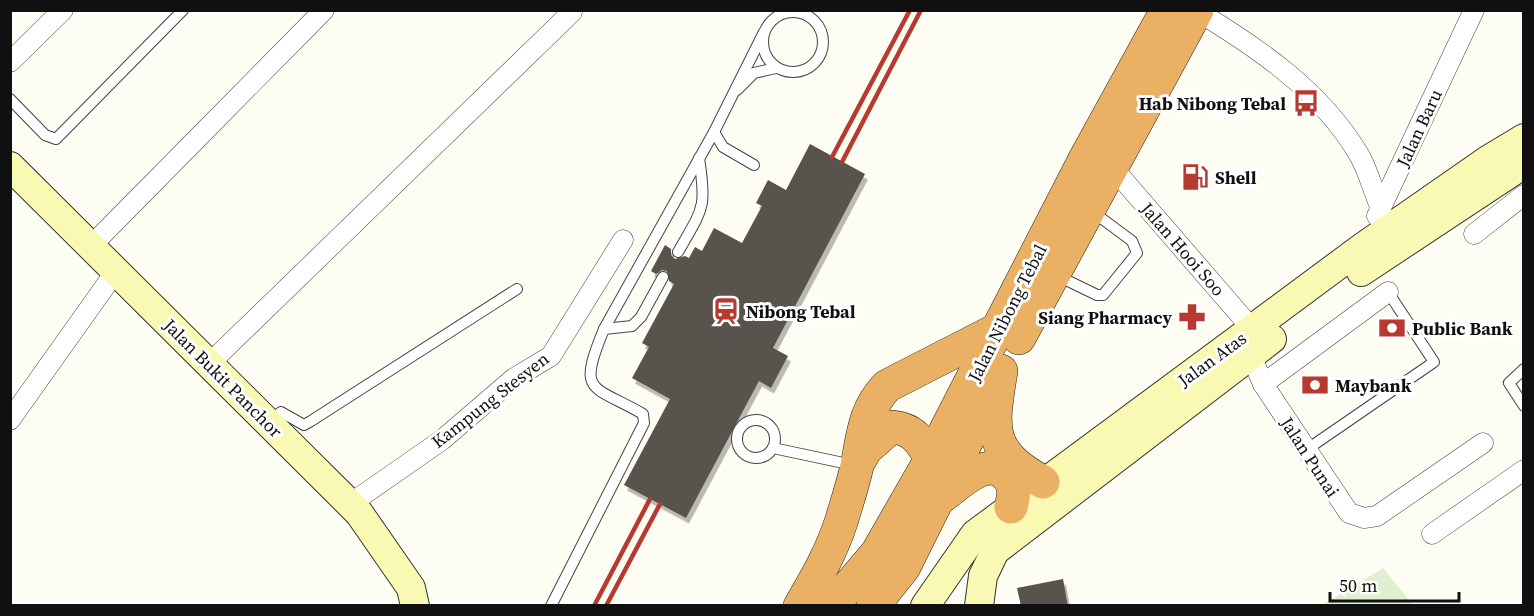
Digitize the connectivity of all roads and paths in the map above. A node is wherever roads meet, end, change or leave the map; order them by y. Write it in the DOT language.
graph roads {
  1 [pos="63,10"];
  2 [pos="183,10"];
  3 [pos="324,10"];
  4 [pos="1167,10"];
  5 [pos="1474,10"];
  6 [pos="1197,11"];
  7 [pos="572,12"];
  8 [pos="764,32"];
  9 [pos="10,62"];
  10 [pos="776,68"];
  11 [pos="730,97"];
  12 [pos="10,99"];
  13 [pos="714,132"];
  14 [pos="1524,138"];
  15 [pos="699,158"];
  16 [pos="1524,164"];
  17 [pos="754,165"];
  18 [pos="10,166"];
  19 [pos="1113,168"];
  20 [pos="1474,195"];
  21 [pos="1524,195"];
  22 [pos="1381,208"];
  23 [pos="1091,210"];
  24 [pos="1491,219"];
  25 [pos="1474,234"];
  26 [pos="622,240"];
  27 [pos="91,246"];
  28 [pos="1364,246"];
  29 [pos="678,252"];
  30 [pos="116,271"];
  31 [pos="1055,274"];
  32 [pos="663,278"];
  33 [pos="517,289"];
  34 [pos="1388,292"];
  35 [pos="1000,328"];
  36 [pos="604,329"];
  37 [pos="1252,342"];
  38 [pos="209,364"];
  39 [pos="1524,369"];
  40 [pos="1001,371"];
  41 [pos="1263,384"];
  42 [pos="1524,406"];
  43 [pos="10,420"];
  44 [pos="268,423"];
  45 [pos="1483,442"];
  46 [pos="773,448"];
  47 [pos="1306,450"];
  48 [pos="931,459"];
  49 [pos="857,466"];
  50 [pos="1524,470"];
  51 [pos="1043,482"];
  52 [pos="939,499"];
  53 [pos="350,504"];
  54 [pos="1011,507"];
  55 [pos="1432,534"];
  56 [pos="415,606"];
  57 [pos="551,606"];
  58 [pos="800,606"];
  59 [pos="832,606"];
  60 [pos="873,606"];
  61 [pos="925,606"];
  62 [pos="979,606"];
  1 -- 9 [label="street"];
  2 -- 12 [label="lane"];
  3 -- 27 [label="street"];
  4 -- 35 [label="highway, Jalan Nibong Tebal"];
  5 -- 22 [label="street, Jalan Baru"];
  6 -- 19 [label="highway, Jalan Nibong Tebal"];
  6 -- 22 [label="street"];
  7 -- 38 [label="street"];
  8 -- 10 [label="lane"];
  8 -- 10 [label="lane"];
  8 -- 11 [label="lane"];
  10 -- 11 [label="lane"];
  11 -- 13 [label="lane"];
  13 -- 15 [label="lane"];
  13 -- 17 [label="lane"];
  14 -- 28 [label="main road, Jalan Atas"];
  15 -- 29 [label="lane"];
  15 -- 36 [label="lane"];
  16 -- 20 [label="main road, Jalan Atas"];
  18 -- 27 [label="main road, Jalan Bukit Panchor"];
  19 -- 23 [label="highway, Jalan Nibong Tebal"];
  19 -- 37 [label="street, Jalan Hooi Soo"];
  20 -- 24 [label="street"];
  20 -- 37 [label="main road, Jalan Atas"];
  21 -- 24 [label="street"];
  22 -- 28 [label="street, Jalan Baru"];
  23 -- 31 [label="highway, Jalan Nibong Tebal"];
  23 -- 31 [label="lane"];
  24 -- 25 [label="street"];
  26 -- 53 [label="street, Kampung Stesyen"];
  27 -- 30 [label="main road, Jalan Bukit Panchor"];
  28 -- 37 [label="main road, Jalan Atas"];
  30 -- 38 [label="main road, Jalan Bukit Panchor"];
  30 -- 43 [label="street"];
  31 -- 40 [label="highway, Jalan Nibong Tebal"];
  32 -- 36 [label="lane"];
  33 -- 44 [label="lane"];
  34 -- 41 [label="street"];
  34 -- 47 [label="lane"];
  35 -- 48 [label="highway, Jalan Nibong Tebal"];
  35 -- 49 [label="highway"];
  36 -- 57 [label="lane"];
  37 -- 41 [label="street, Jalan Punai"];
  37 -- 51 [label="main road, Jalan Atas"];
  37 -- 62 [label="main road, Jalan Atas"];
  38 -- 44 [label="main road, Jalan Bukit Panchor"];
  39 -- 42 [label="lane"];
  40 -- 51 [label="highway"];
  40 -- 52 [label="highway, Jalan Nibong Tebal"];
  41 -- 47 [label="street, Jalan Punai"];
  44 -- 53 [label="main road, Jalan Bukit Panchor"];
  45 -- 47 [label="street, Jalan Punai"];
  46 -- 49 [label="lane"];
  48 -- 49 [label="highway"];
  48 -- 59 [label="highway, Jalan Nibong Tebal"];
  49 -- 58 [label="highway"];
  50 -- 55 [label="street"];
  51 -- 54 [label="main road, Jalan Atas"];
  52 -- 54 [label="highway"];
  52 -- 60 [label="highway, Jalan Nibong Tebal"];
  53 -- 56 [label="main road, Jalan Bukit Panchor"];
  54 -- 61 [label="main road, Jalan Atas"];
}
